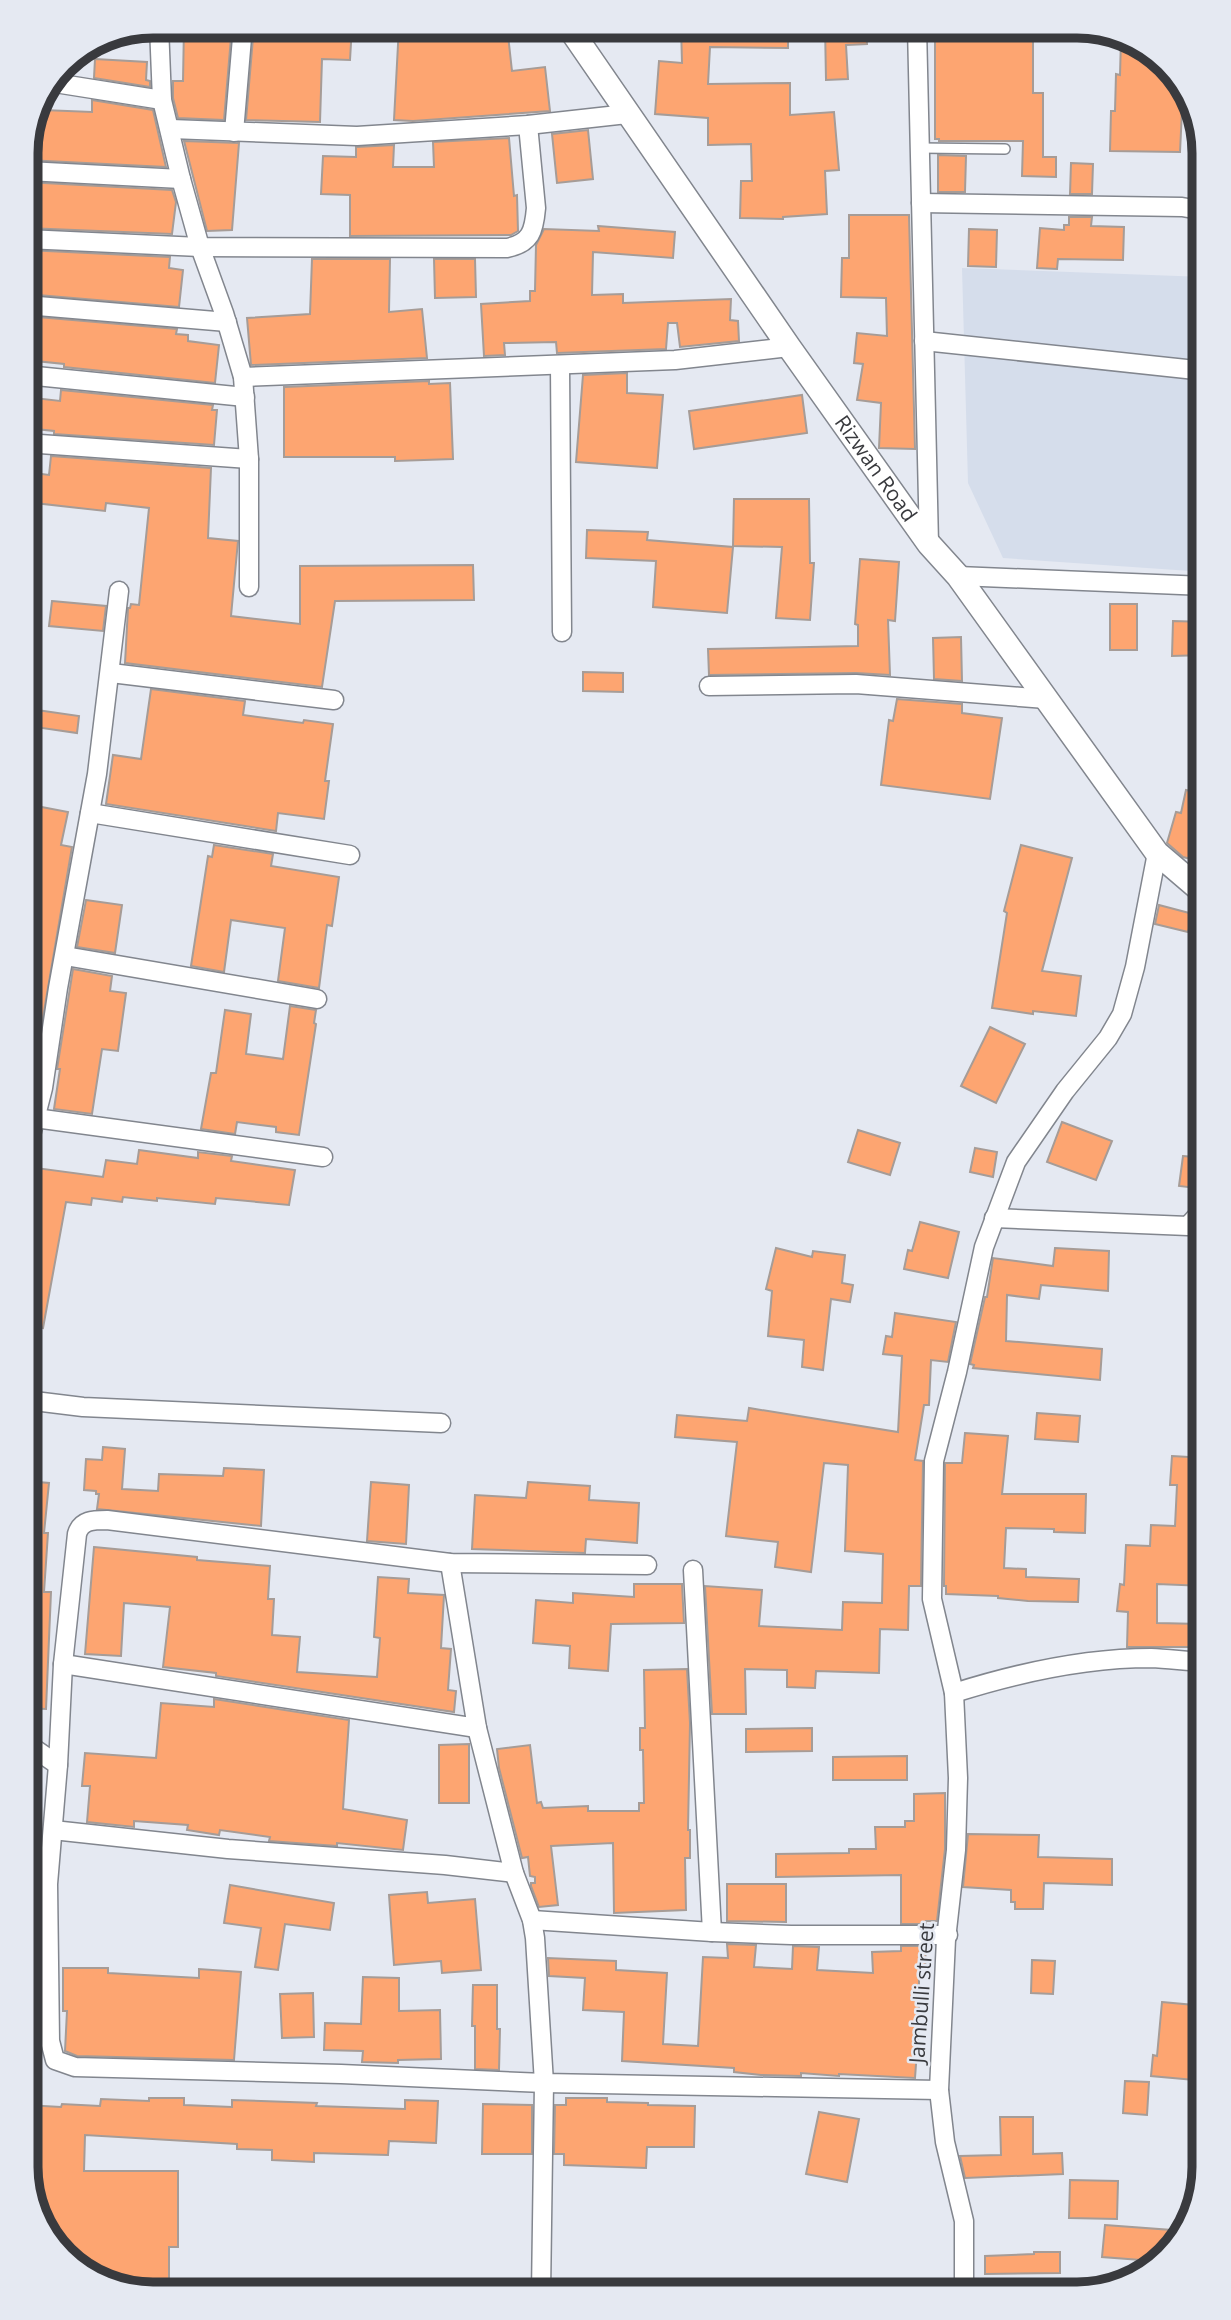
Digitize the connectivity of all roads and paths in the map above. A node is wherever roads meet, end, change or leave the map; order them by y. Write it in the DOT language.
graph roads {
  1 [pos="159,38"];
  2 [pos="242,38"];
  3 [pos="576,38"];
  4 [pos="917,39"];
  5 [pos="62,84"];
  6 [pos="162,100"];
  7 [pos="627,114"];
  8 [pos="528,125"];
  9 [pos="171,129"];
  10 [pos="234,132"];
  11 [pos="920,148"];
  12 [pos="1005,149"];
  13 [pos="39,172"];
  14 [pos="181,179"];
  15 [pos="921,203"];
  16 [pos="1192,209"];
  17 [pos="39,240"];
  18 [pos="200,247"];
  19 [pos="39,306"];
  20 [pos="227,322"];
  21 [pos="924,341"];
  22 [pos="789,347"];
  23 [pos="560,366"];
  24 [pos="1192,370"];
  25 [pos="39,376"];
  26 [pos="243,377"];
  27 [pos="245,397"];
  28 [pos="39,444"];
  29 [pos="250,459"];
  30 [pos="929,544"];
  31 [pos="958,576"];
  32 [pos="1192,585"];
  33 [pos="249,587"];
  34 [pos="119,591"];
  35 [pos="562,632"];
  36 [pos="111,673"];
  37 [pos="709,686"];
  38 [pos="1046,699"];
  39 [pos="334,700"];
  40 [pos="90,813"];
  41 [pos="1157,853"];
  42 [pos="350,855"];
  43 [pos="1192,883"];
  44 [pos="65,956"];
  45 [pos="317,999"];
  46 [pos="39,1105"];
  47 [pos="39,1118"];
  48 [pos="323,1157"];
  49 [pos="995,1218"];
  50 [pos="1192,1222"];
  51 [pos="38,1402"];
  52 [pos="441,1423"];
  53 [pos="450,1563"];
  54 [pos="647,1565"];
  55 [pos="693,1570"];
  56 [pos="1192,1661"];
  57 [pos="64,1664"];
  58 [pos="954,1693"];
  59 [pos="477,1728"];
  60 [pos="38,1751"];
  61 [pos="58,1765"];
  62 [pos="53,1830"];
  63 [pos="514,1873"];
  64 [pos="532,1920"];
  65 [pos="712,1932"];
  66 [pos="948,1934"];
  67 [pos="544,2083"];
  68 [pos="939,2090"];
  69 [pos="541,2281"];
  70 [pos="964,2282"];
  1 -- 6 [label="street"];
  2 -- 10 [label="street"];
  3 -- 7 [label="street, Rizwan Road"];
  4 -- 11 [label="street"];
  5 -- 6 [label="street"];
  6 -- 9 [label="street"];
  7 -- 8 [label="street"];
  7 -- 22 [label="street, Rizwan Road"];
  8 -- 10 [label="street"];
  8 -- 18 [label="street"];
  9 -- 10 [label="street"];
  9 -- 14 [label="street"];
  11 -- 12 [label="lane"];
  11 -- 15 [label="street"];
  13 -- 14 [label="street"];
  14 -- 18 [label="street"];
  15 -- 16 [label="street"];
  15 -- 21 [label="street"];
  17 -- 18 [label="street"];
  18 -- 20 [label="street"];
  19 -- 20 [label="street"];
  20 -- 26 [label="street"];
  21 -- 24 [label="street"];
  21 -- 30 [label="street"];
  22 -- 23 [label="street"];
  22 -- 30 [label="street, Rizwan Road"];
  23 -- 26 [label="street"];
  23 -- 35 [label="street"];
  25 -- 27 [label="street"];
  26 -- 27 [label="street"];
  27 -- 29 [label="street"];
  28 -- 29 [label="street"];
  29 -- 33 [label="street"];
  30 -- 31 [label="street, Rizwan Road"];
  31 -- 32 [label="street"];
  31 -- 38 [label="street, Rizwan Road"];
  34 -- 36 [label="street"];
  36 -- 39 [label="street"];
  36 -- 40 [label="street"];
  37 -- 38 [label="street"];
  38 -- 41 [label="street, Rizwan Road"];
  40 -- 42 [label="street"];
  40 -- 44 [label="street"];
  41 -- 43 [label="street, Rizwan Road"];
  41 -- 49 [label="street, Jambulli street"];
  44 -- 45 [label="street"];
  44 -- 46 [label="street"];
  47 -- 48 [label="street"];
  49 -- 50 [label="street"];
  49 -- 58 [label="street, Jambulli street"];
  51 -- 52 [label="street"];
  53 -- 54 [label="street"];
  53 -- 57 [label="street"];
  53 -- 59 [label="street"];
  55 -- 65 [label="street"];
  56 -- 58 [label="street"];
  57 -- 59 [label="street"];
  57 -- 61 [label="street"];
  58 -- 66 [label="street, Jambulli street"];
  59 -- 63 [label="street"];
  60 -- 61 [label="street"];
  61 -- 62 [label="street"];
  62 -- 63 [label="street"];
  62 -- 67 [label="street"];
  63 -- 64 [label="street"];
  64 -- 65 [label="street"];
  64 -- 67 [label="street"];
  65 -- 66 [label="street"];
  66 -- 68 [label="street, Jambulli street"];
  67 -- 68 [label="street"];
  67 -- 69 [label="street"];
  68 -- 70 [label="street, Jambulli street"];
}
